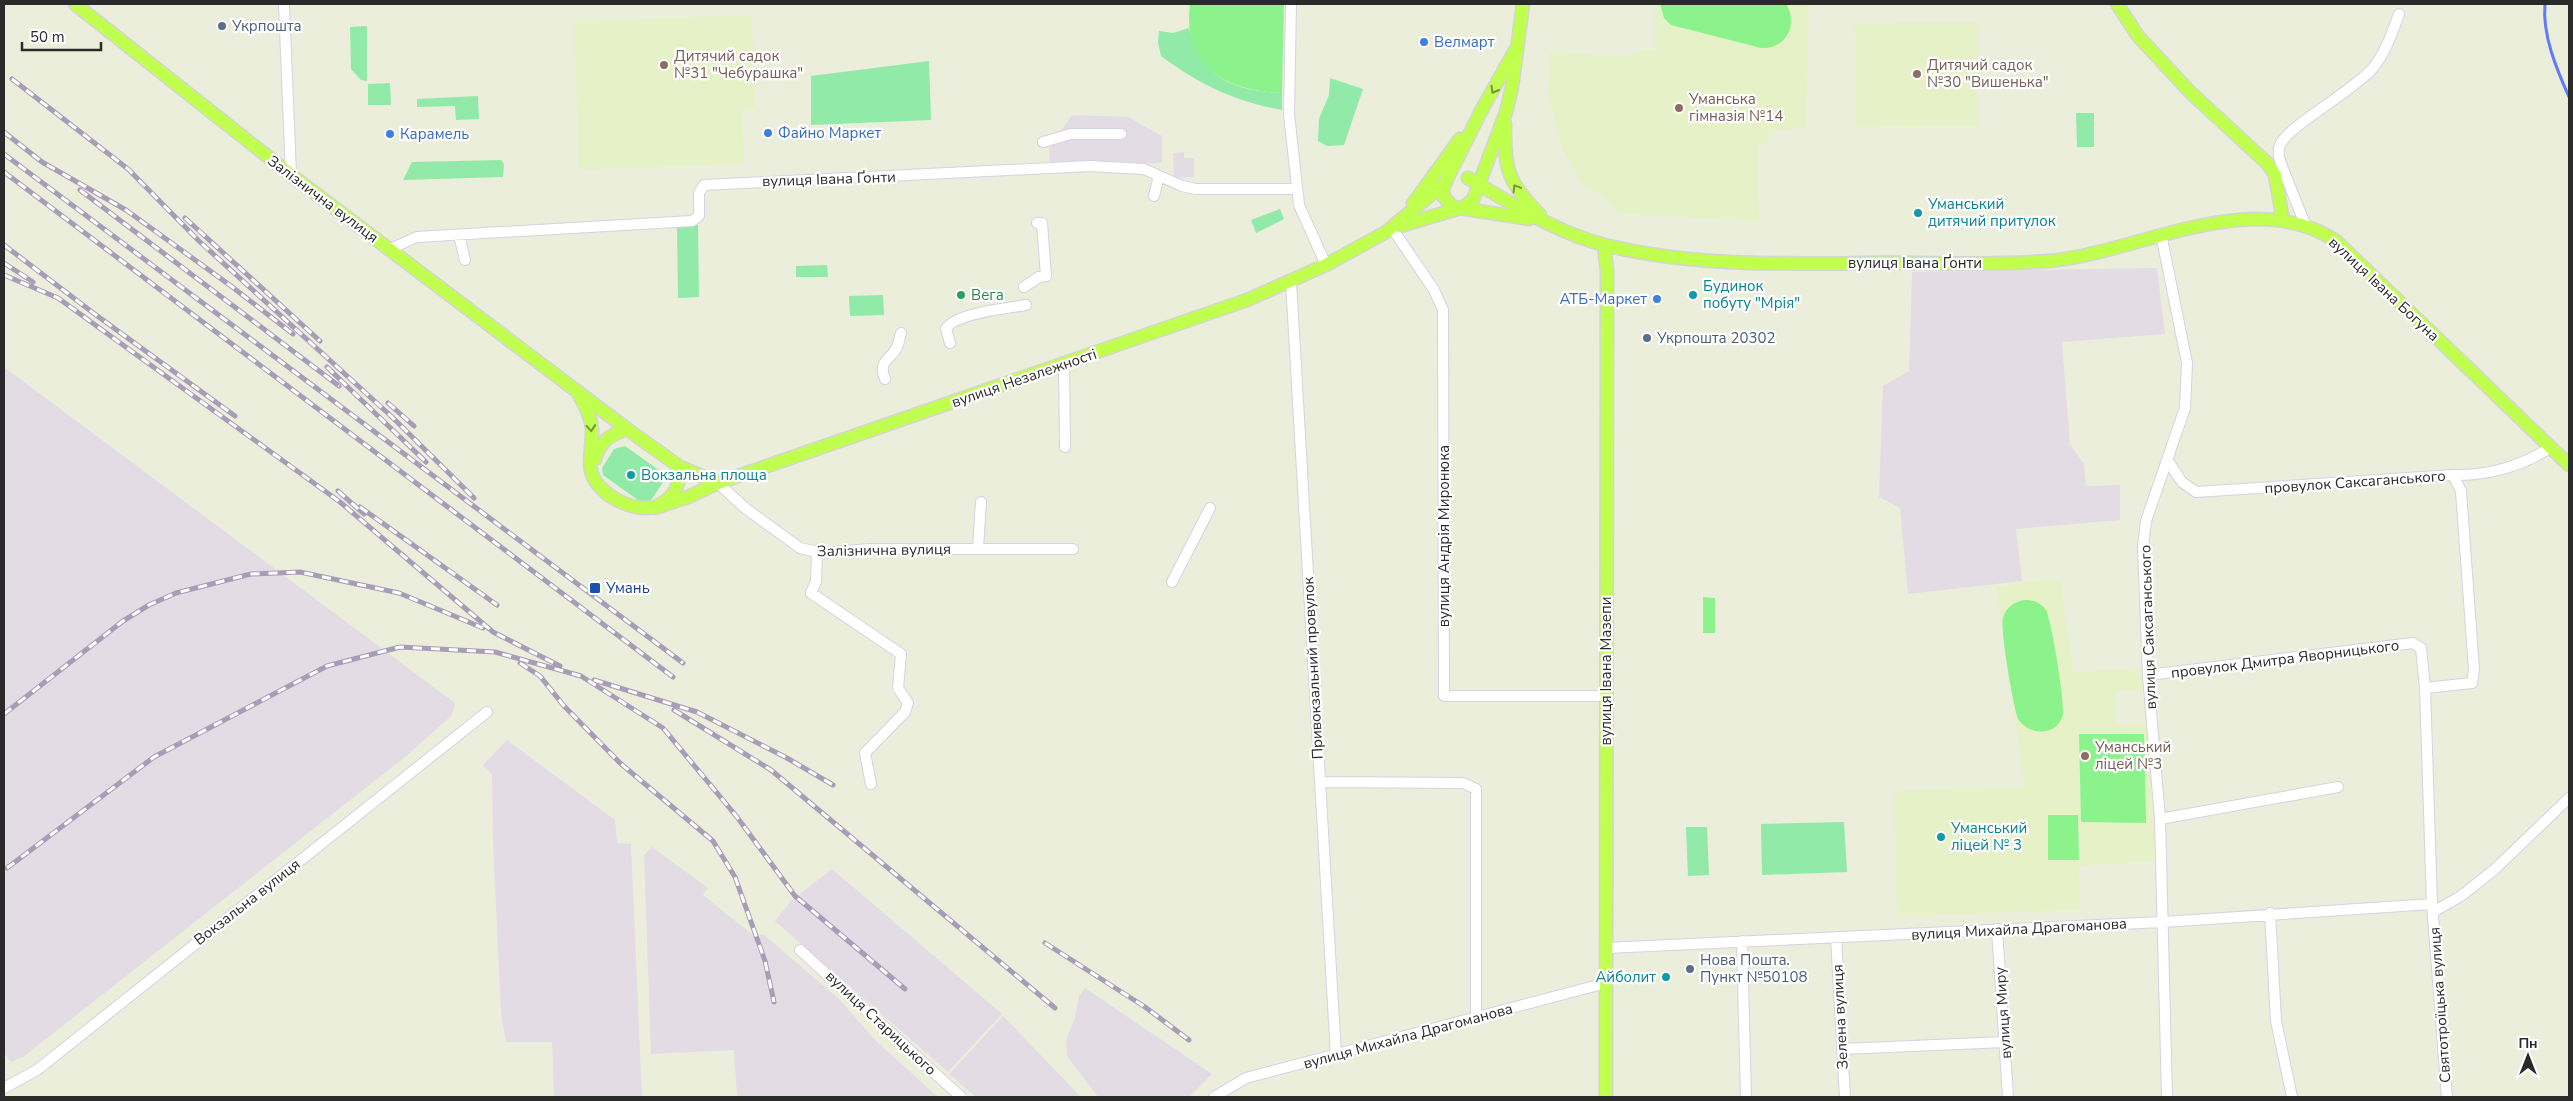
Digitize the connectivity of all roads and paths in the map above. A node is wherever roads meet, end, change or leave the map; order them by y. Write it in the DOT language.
graph roads {
  1 [pos="75,4"];
  2 [pos="284,4"];
  3 [pos="1291,4"];
  4 [pos="1523,4"];
  5 [pos="2117,4"];
  6 [pos="2399,14"];
  7 [pos="1517,47"];
  8 [pos="1506,112"];
  9 [pos="1480,113"];
  10 [pos="1121,134"];
  11 [pos="1043,142"];
  12 [pos="291,175"];
  13 [pos="1159,176"];
  14 [pos="1445,184"];
  15 [pos="1297,189"];
  16 [pos="1477,190"];
  17 [pos="1154,196"];
  18 [pos="1459,208"];
  19 [pos="2283,220"];
  20 [pos="1037,224"];
  21 [pos="1549,224"];
  22 [pos="2305,224"];
  23 [pos="1392,228"];
  24 [pos="2161,234"];
  25 [pos="459,235"];
  26 [pos="1604,245"];
  27 [pos="390,250"];
  28 [pos="464,260"];
  29 [pos="1326,265"];
  30 [pos="1291,281"];
  31 [pos="1024,287"];
  32 [pos="1026,305"];
  33 [pos="901,333"];
  34 [pos="950,343"];
  35 [pos="1064,364"];
  36 [pos="885,379"];
  37 [pos="575,389"];
  38 [pos="627,429"];
  39 [pos="1065,447"];
  40 [pos="2551,447"];
  41 [pos="2168,461"];
  42 [pos="2569,465"];
  43 [pos="680,467"];
  44 [pos="591,471"];
  45 [pos="2453,475"];
  46 [pos="718,483"];
  47 [pos="981,502"];
  48 [pos="655,508"];
  49 [pos="1210,508"];
  50 [pos="978,548"];
  51 [pos="1073,549"];
  52 [pos="817,552"];
  53 [pos="1172,582"];
  54 [pos="2148,675"];
  55 [pos="2425,688"];
  56 [pos="1606,696"];
  57 [pos="487,712"];
  58 [pos="1320,782"];
  59 [pos="871,784"];
  60 [pos="2338,787"];
  61 [pos="2569,798"];
  62 [pos="2160,818"];
  63 [pos="2432,908"];
  64 [pos="2270,913"];
  65 [pos="2162,922"];
  66 [pos="1997,929"];
  67 [pos="1836,937"];
  68 [pos="1742,941"];
  69 [pos="1606,948"];
  70 [pos="800,950"];
  71 [pos="1606,983"];
  72 [pos="1476,1018"];
  73 [pos="2005,1042"];
  74 [pos="1842,1049"];
  75 [pos="1336,1056"];
  76 [pos="4,1088"];
  77 [pos="962,1097"];
  78 [pos="1214,1097"];
  79 [pos="1606,1097"];
  80 [pos="1746,1097"];
  81 [pos="1844,1097"];
  82 [pos="2008,1097"];
  83 [pos="2167,1097"];
  84 [pos="2292,1097"];
  85 [pos="2447,1097"];
  1 -- 12 [label="main road, Залізнична вулиця"];
  2 -- 12 [label="street"];
  3 -- 15 [label="street"];
  4 -- 7 [label="main road, вулиця Незалежності"];
  5 -- 19 [label="main road"];
  6 -- 22 [label="street"];
  7 -- 8 [label="main road, вулиця Незалежності"];
  7 -- 9 [label="main road, вулиця Незалежності, one-way"];
  8 -- 16 [label="main road, вулиця Незалежності"];
  21 -- 8 [label="main road, вулиця Івана Ґонти, one-way"];
  9 -- 14 [label="main road, вулиця Незалежності"];
  9 -- 23 [label="main road, вулиця Незалежності"];
  10 -- 11 [label="street"];
  12 -- 27 [label="main road, Залізнична вулиця"];
  13 -- 15 [label="street, вулиця Івана Ґонти"];
  13 -- 17 [label="street"];
  13 -- 25 [label="street, вулиця Івана Ґонти"];
  14 -- 16 [label="main road, вулиця Івана Ґонти"];
  14 -- 18 [label="main road"];
  14 -- 23 [label="main road, вулиця Незалежності"];
  15 -- 29 [label="street"];
  16 -- 18 [label="main road"];
  16 -- 21 [label="main road, вулиця Івана Ґонти"];
  18 -- 21 [label="main road, вулиця Івана Ґонти"];
  18 -- 23 [label="main road, вулиця Незалежності"];
  19 -- 22 [label="main road, вулиця Івана Богуна"];
  19 -- 24 [label="main road, вулиця Івана Ґонти"];
  20 -- 31 [label="street"];
  21 -- 26 [label="main road, вулиця Івана Ґонти"];
  22 -- 40 [label="main road, вулиця Івана Богуна"];
  23 -- 29 [label="main road, вулиця Незалежності"];
  23 -- 56 [label="street, вулиця Андрія Миронюка"];
  24 -- 26 [label="main road, вулиця Івана Ґонти"];
  24 -- 41 [label="street, вулиця Саксаганського"];
  25 -- 27 [label="street, вулиця Івана Ґонти"];
  25 -- 28 [label="street"];
  26 -- 56 [label="main road, вулиця Івана Мазепи"];
  27 -- 37 [label="main road, Залізнична вулиця"];
  29 -- 30 [label="main road, вулиця Незалежності"];
  30 -- 35 [label="main road, вулиця Незалежності"];
  30 -- 58 [label="street, Привокзальний провулок"];
  32 -- 34 [label="street"];
  33 -- 36 [label="street"];
  35 -- 39 [label="street"];
  35 -- 46 [label="main road, вулиця Незалежності"];
  37 -- 38 [label="main road, Залізнична вулиця"];
  37 -- 44 [label="main road, Залізнична вулиця, one-way"];
  38 -- 43 [label="main road"];
  38 -- 44 [label="main road"];
  40 -- 42 [label="main road, вулиця Івана Богуна"];
  40 -- 45 [label="street, провулок Саксаганського"];
  41 -- 45 [label="street, провулок Саксаганського"];
  41 -- 54 [label="street, вулиця Саксаганського"];
  43 -- 46 [label="main road, Залізнична вулиця"];
  43 -- 48 [label="main road"];
  44 -- 48 [label="main road"];
  45 -- 55 [label="street"];
  46 -- 48 [label="main road"];
  46 -- 52 [label="street, Залізнична вулиця"];
  47 -- 50 [label="street"];
  49 -- 53 [label="street"];
  50 -- 51 [label="street, Залізнична вулиця"];
  50 -- 52 [label="street, Залізнична вулиця"];
  52 -- 59 [label="street"];
  54 -- 55 [label="street, провулок Дмитра Яворницького"];
  54 -- 62 [label="street, вулиця Саксаганського"];
  55 -- 63 [label="street"];
  56 -- 69 [label="main road, вулиця Івана Мазепи"];
  57 -- 76 [label="street, Вокзальна вулиця"];
  58 -- 72 [label="street"];
  58 -- 75 [label="street, Привокзальний провулок"];
  60 -- 62 [label="street"];
  61 -- 63 [label="street, Святотроїцька вулиця"];
  62 -- 65 [label="street, вулиця Саксаганського"];
  63 -- 64 [label="street, вулиця Михайла Драгоманова"];
  63 -- 85 [label="street, Святотроїцька вулиця"];
  64 -- 65 [label="street, вулиця Михайла Драгоманова"];
  64 -- 84 [label="street"];
  65 -- 66 [label="street, вулиця Михайла Драгоманова"];
  65 -- 83 [label="street, вулиця Саксаганського"];
  66 -- 67 [label="street, вулиця Михайла Драгоманова"];
  66 -- 73 [label="street, вулиця Миру"];
  67 -- 68 [label="street, вулиця Михайла Драгоманова"];
  67 -- 74 [label="street, Зелена вулиця"];
  68 -- 69 [label="street, вулиця Михайла Драгоманова"];
  68 -- 80 [label="street"];
  69 -- 71 [label="main road, вулиця Івана Мазепи"];
  70 -- 77 [label="street, вулиця Старицького"];
  71 -- 72 [label="street, вулиця Михайла Драгоманова"];
  71 -- 79 [label="main road, вулиця Івана Мазепи"];
  72 -- 75 [label="street, вулиця Михайла Драгоманова"];
  73 -- 74 [label="street"];
  73 -- 82 [label="street, вулиця Миру"];
  74 -- 81 [label="street, Зелена вулиця"];
  75 -- 78 [label="street, вулиця Михайла Драгоманова"];
}
